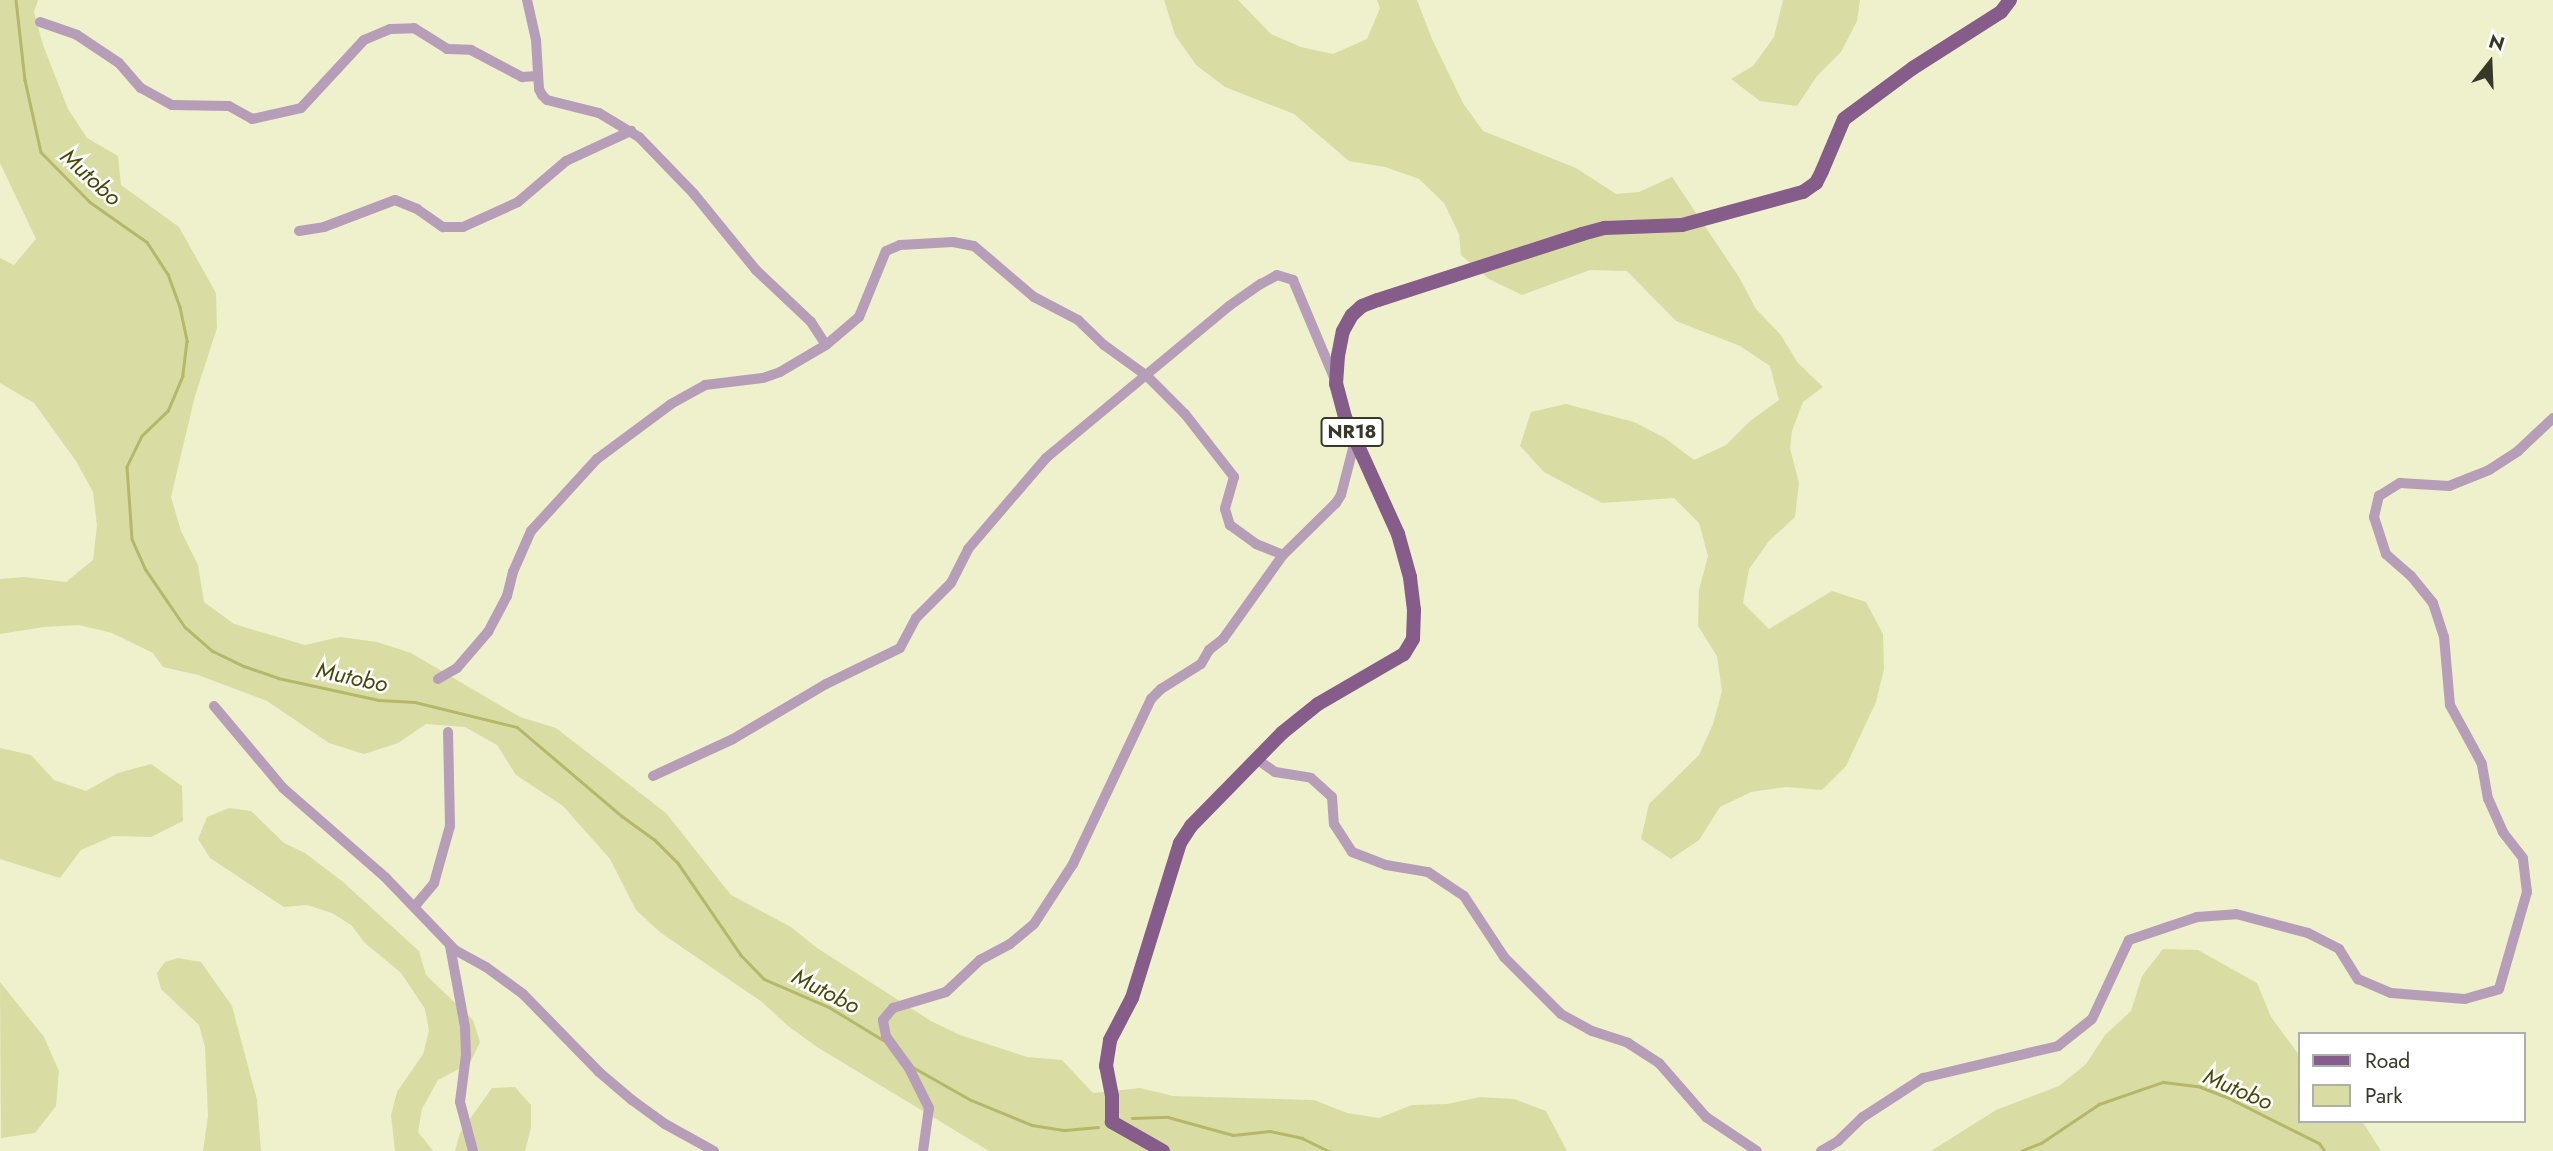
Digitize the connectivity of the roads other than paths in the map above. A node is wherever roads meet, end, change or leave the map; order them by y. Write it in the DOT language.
graph roads {
  1 [pos="527,0"];
  2 [pos="2010,0"];
  3 [pos="40,22"];
  4 [pos="537,76"];
  5 [pos="631,131"];
  6 [pos="299,231"];
  7 [pos="826,345"];
  8 [pos="1147,376"];
  9 [pos="1336,384"];
  10 [pos="2553,418"];
  11 [pos="1355,441"];
  12 [pos="1283,555"];
  13 [pos="438,679"];
  14 [pos="214,706"];
  15 [pos="448,732"];
  16 [pos="1258,760"];
  17 [pos="653,776"];
  18 [pos="415,906"];
  19 [pos="450,945"];
  20 [pos="473,1151"];
  21 [pos="712,1151"];
  22 [pos="923,1151"];
  23 [pos="1163,1151"];
  24 [pos="1757,1151"];
  25 [pos="1821,1151"];
  1 -- 4 [label="street"];
  2 -- 9 [label="main road, NR18"];
  3 -- 4 [label="street"];
  4 -- 5 [label="street"];
  5 -- 6 [label="street"];
  5 -- 7 [label="street"];
  7 -- 8 [label="street"];
  7 -- 13 [label="street"];
  8 -- 9 [label="street"];
  8 -- 12 [label="street"];
  8 -- 17 [label="street"];
  9 -- 11 [label="main road, NR18"];
  10 -- 25 [label="street"];
  11 -- 12 [label="street"];
  11 -- 16 [label="main road, NR18"];
  12 -- 22 [label="street"];
  14 -- 18 [label="street"];
  15 -- 18 [label="street"];
  16 -- 23 [label="main road, NR18"];
  16 -- 24 [label="street"];
  18 -- 19 [label="street"];
  19 -- 20 [label="street"];
  19 -- 21 [label="street"];
}
